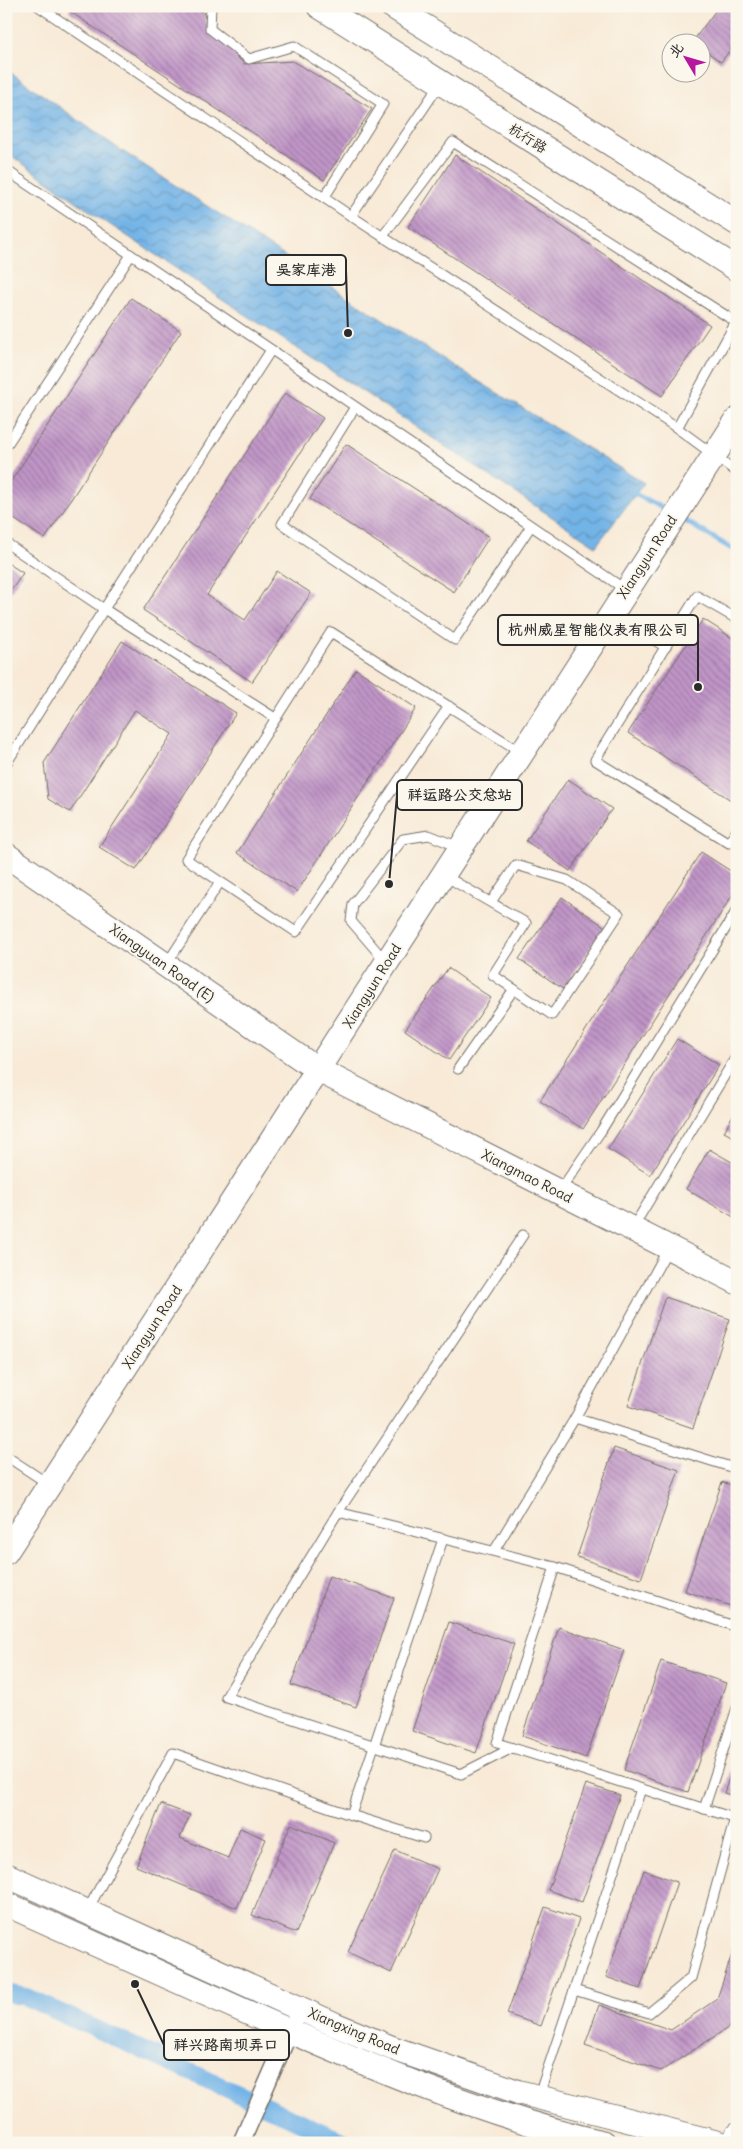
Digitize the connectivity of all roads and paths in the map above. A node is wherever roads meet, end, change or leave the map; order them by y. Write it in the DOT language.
graph roads {
  1 [pos="38,6"];
  2 [pos="211,6"];
  3 [pos="319,6"];
  4 [pos="392,6"];
  5 [pos="53,10"];
  6 [pos="441,83"];
  7 [pos="6,170"];
  8 [pos="324,198"];
  9 [pos="351,216"];
  10 [pos="737,223"];
  11 [pos="383,236"];
  12 [pos="131,255"];
  13 [pos="737,269"];
  14 [pos="271,350"];
  15 [pos="355,407"];
  16 [pos="737,420"];
  17 [pos="677,428"];
  18 [pos="6,446"];
  19 [pos="737,472"];
  20 [pos="531,526"];
  21 [pos="6,543"];
  22 [pos="626,590"];
  23 [pos="104,609"];
  24 [pos="610,614"];
  25 [pos="737,619"];
  26 [pos="666,647"];
  27 [pos="449,706"];
  28 [pos="275,718"];
  29 [pos="522,752"];
  30 [pos="6,764"];
  31 [pos="737,830"];
  32 [pos="460,847"];
  33 [pos="6,855"];
  34 [pos="443,874"];
  35 [pos="220,882"];
  36 [pos="491,902"];
  37 [pos="737,910"];
  38 [pos="386,963"];
  39 [pos="166,966"];
  40 [pos="514,989"];
  41 [pos="737,1055"];
  42 [pos="458,1069"];
  43 [pos="318,1070"];
  44 [pos="559,1192"];
  45 [pos="632,1230"];
  46 [pos="523,1235"];
  47 [pos="669,1248"];
  48 [pos="737,1282"];
  49 [pos="575,1418"];
  50 [pos="6,1456"];
  51 [pos="737,1469"];
  52 [pos="50,1485"];
  53 [pos="338,1512"];
  54 [pos="443,1538"];
  55 [pos="6,1552"];
  56 [pos="494,1552"];
  57 [pos="555,1567"];
  58 [pos="737,1627"];
  59 [pos="737,1708"];
  60 [pos="512,1748"];
  61 [pos="641,1789"];
  62 [pos="704,1809"];
  63 [pos="351,1815"];
  64 [pos="736,1819"];
  65 [pos="424,1838"];
  66 [pos="6,1875"];
  67 [pos="6,1904"];
  68 [pos="87,1911"];
  69 [pos="574,1990"];
  70 [pos="300,2008"];
  71 [pos="290,2031"];
  72 [pos="538,2098"];
  73 [pos="737,2135"];
  74 [pos="242,2140"];
  75 [pos="604,2143"];
  76 [pos="718,2143"];
  77 [pos="734,2143"];
  1 -- 5 [label="lane"];
  2 -- 8 [label="lane"];
  3 -- 6 [label="street, 杭行路"];
  4 -- 10 [label="street"];
  5 -- 8 [label="lane"];
  6 -- 9 [label="lane"];
  6 -- 13 [label="street, 杭行路"];
  7 -- 12 [label="lane"];
  8 -- 9 [label="lane"];
  9 -- 11 [label="lane"];
  11 -- 17 [label="lane"];
  11 -- 17 [label="lane"];
  12 -- 14 [label="lane"];
  12 -- 18 [label="lane"];
  14 -- 15 [label="lane"];
  14 -- 23 [label="lane"];
  15 -- 20 [label="lane"];
  15 -- 20 [label="lane"];
  16 -- 22 [label="street, Xiangyun Road"];
  17 -- 19 [label="lane"];
  20 -- 22 [label="lane"];
  21 -- 23 [label="lane"];
  22 -- 24 [label="street, Xiangyun Road"];
  23 -- 28 [label="lane"];
  23 -- 30 [label="lane"];
  24 -- 26 [label="lane"];
  24 -- 29 [label="street, Xiangyun Road"];
  25 -- 26 [label="lane"];
  26 -- 31 [label="lane"];
  27 -- 28 [label="lane"];
  27 -- 29 [label="lane"];
  27 -- 35 [label="lane"];
  28 -- 35 [label="lane"];
  29 -- 32 [label="street, Xiangyun Road"];
  32 -- 34 [label="street, Xiangyun Road"];
  32 -- 38 [label="lane"];
  33 -- 39 [label="street, Xiangyuan Road (E)"];
  34 -- 36 [label="lane"];
  34 -- 38 [label="street, Xiangyun Road"];
  35 -- 39 [label="lane"];
  36 -- 40 [label="lane"];
  36 -- 40 [label="lane"];
  37 -- 44 [label="lane"];
  38 -- 43 [label="street, Xiangyun Road"];
  39 -- 43 [label="street, Xiangyuan Road (E)"];
  40 -- 42 [label="lane"];
  41 -- 45 [label="lane"];
  43 -- 44 [label="street, Xiangmao Road"];
  43 -- 52 [label="street, Xiangyun Road"];
  44 -- 45 [label="street, Xiangmao Road"];
  45 -- 47 [label="street, Xiangmao Road"];
  46 -- 53 [label="lane"];
  47 -- 48 [label="street, Xiangmao Road"];
  47 -- 49 [label="lane"];
  49 -- 51 [label="lane"];
  49 -- 56 [label="lane"];
  50 -- 52 [label="lane"];
  52 -- 55 [label="street, Xiangyun Road"];
  53 -- 54 [label="lane"];
  53 -- 60 [label="lane"];
  54 -- 56 [label="lane"];
  54 -- 63 [label="lane"];
  56 -- 57 [label="lane"];
  57 -- 58 [label="lane"];
  57 -- 60 [label="lane"];
  59 -- 62 [label="lane"];
  60 -- 61 [label="lane"];
  61 -- 62 [label="lane"];
  61 -- 69 [label="lane"];
  62 -- 64 [label="lane"];
  63 -- 65 [label="lane"];
  63 -- 68 [label="lane"];
  64 -- 69 [label="lane"];
  66 -- 68 [label="street, Xiangxing Road"];
  67 -- 71 [label="street, Xiangxing Road"];
  68 -- 70 [label="street, Xiangxing Road"];
  69 -- 72 [label="lane"];
  70 -- 71 [label="street"];
  70 -- 72 [label="street, Xiangxing Road"];
  71 -- 74 [label="street"];
  71 -- 75 [label="street, Xiangxing Road"];
  72 -- 76 [label="street, Xiangxing Road"];
  73 -- 77 [label="street"];
}
